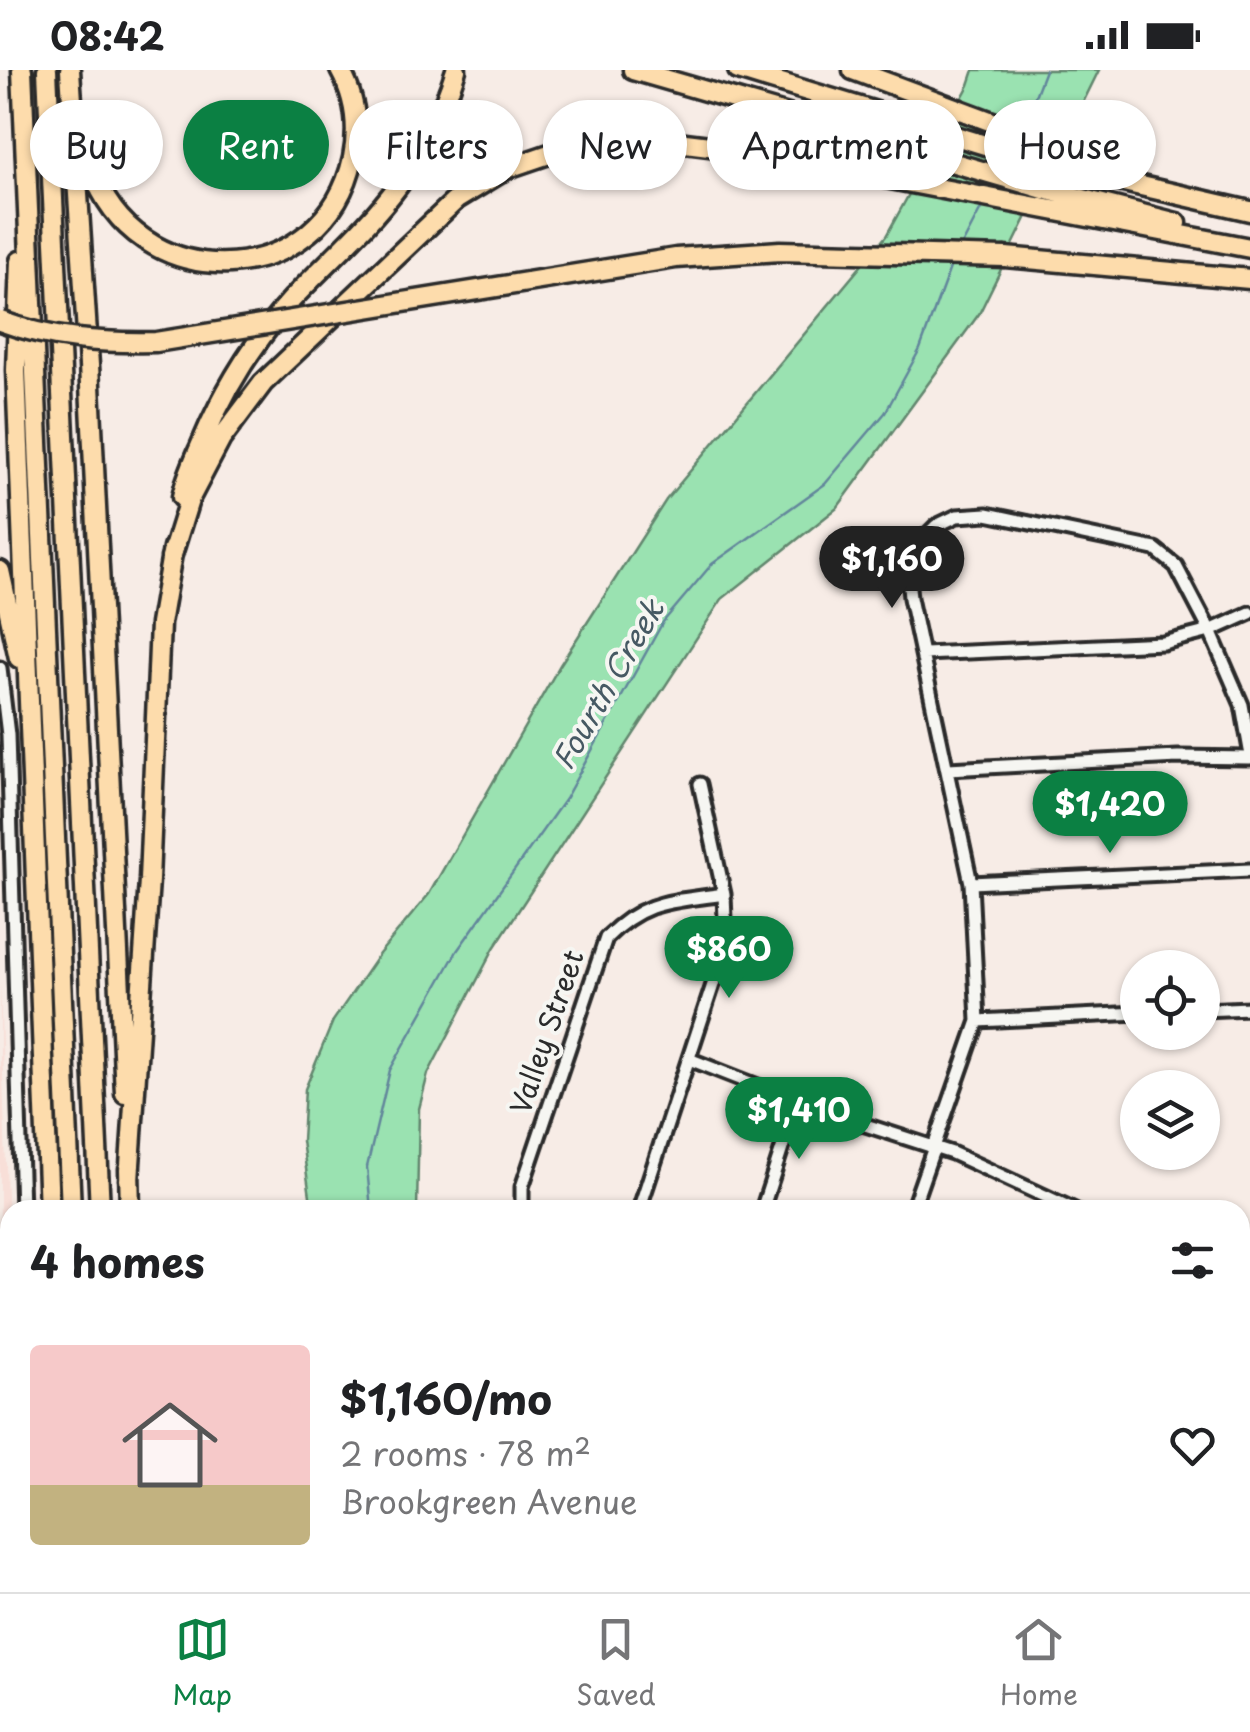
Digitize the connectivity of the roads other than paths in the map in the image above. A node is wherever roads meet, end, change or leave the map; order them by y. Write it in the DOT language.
graph roads {
  1 [pos="22,70"];
  2 [pos="47,70"];
  3 [pos="72,70"];
  4 [pos="340,70"];
  5 [pos="456,70"];
  6 [pos="633,70"];
  7 [pos="738,70"];
  8 [pos="853,70"];
  9 [pos="984,119"];
  10 [pos="24,130"];
  11 [pos="984,143"];
  12 [pos="1156,186"];
  13 [pos="1250,211"];
  14 [pos="1250,244"];
  15 [pos="1250,278"];
  16 [pos="0,321"];
  17 [pos="172,558"];
  18 [pos="0,571"];
  19 [pos="1250,614"];
  20 [pos="1210,630"];
  21 [pos="924,654"];
  22 [pos="0,668"];
  23 [pos="32,724"];
  24 [pos="1250,750"];
  25 [pos="1250,758"];
  26 [pos="948,769"];
  27 [pos="700,784"];
  28 [pos="1250,870"];
  29 [pos="972,884"];
  30 [pos="724,894"];
  31 [pos="1250,1008"];
  32 [pos="1220,1009"];
  33 [pos="1120,1015"];
  34 [pos="978,1021"];
  35 [pos="689,1059"];
  36 [pos="797,1102"];
  37 [pos="933,1147"];
  38 [pos="129,1180"];
  39 [pos="22,1200"];
  40 [pos="49,1200"];
  41 [pos="71,1200"];
  42 [pos="100,1200"];
  43 [pos="130,1200"];
  44 [pos="522,1200"];
  45 [pos="642,1200"];
  46 [pos="765,1200"];
  47 [pos="915,1200"];
  48 [pos="1053,1200"];
  1 -- 10 [label="highway"];
  2 -- 42 [label="highway"];
  3 -- 4 [label="highway"];
  3 -- 38 [label="highway"];
  5 -- 17 [label="highway"];
  6 -- 14 [label="highway"];
  7 -- 11 [label="highway"];
  8 -- 9 [label="highway"];
  10 -- 23 [label="highway"];
  10 -- 41 [label="highway"];
  12 -- 13 [label="highway"];
  14 -- 17 [label="highway"];
  15 -- 16 [label="highway, bridge"];
  17 -- 38 [label="highway"];
  18 -- 23 [label="highway"];
  19 -- 20 [label="street"];
  20 -- 21 [label="street"];
  20 -- 21 [label="street"];
  20 -- 24 [label="street"];
  21 -- 26 [label="street"];
  22 -- 39 [label="street"];
  23 -- 40 [label="highway"];
  25 -- 26 [label="street"];
  26 -- 29 [label="street"];
  27 -- 30 [label="street"];
  28 -- 29 [label="street"];
  29 -- 34 [label="street"];
  30 -- 35 [label="street"];
  30 -- 44 [label="street, Valley Street"];
  31 -- 32 [label="street"];
  33 -- 34 [label="street"];
  34 -- 37 [label="street"];
  35 -- 36 [label="street"];
  35 -- 45 [label="street"];
  36 -- 37 [label="street"];
  36 -- 46 [label="street"];
  37 -- 47 [label="street"];
  37 -- 48 [label="street"];
  38 -- 43 [label="highway"];
}
